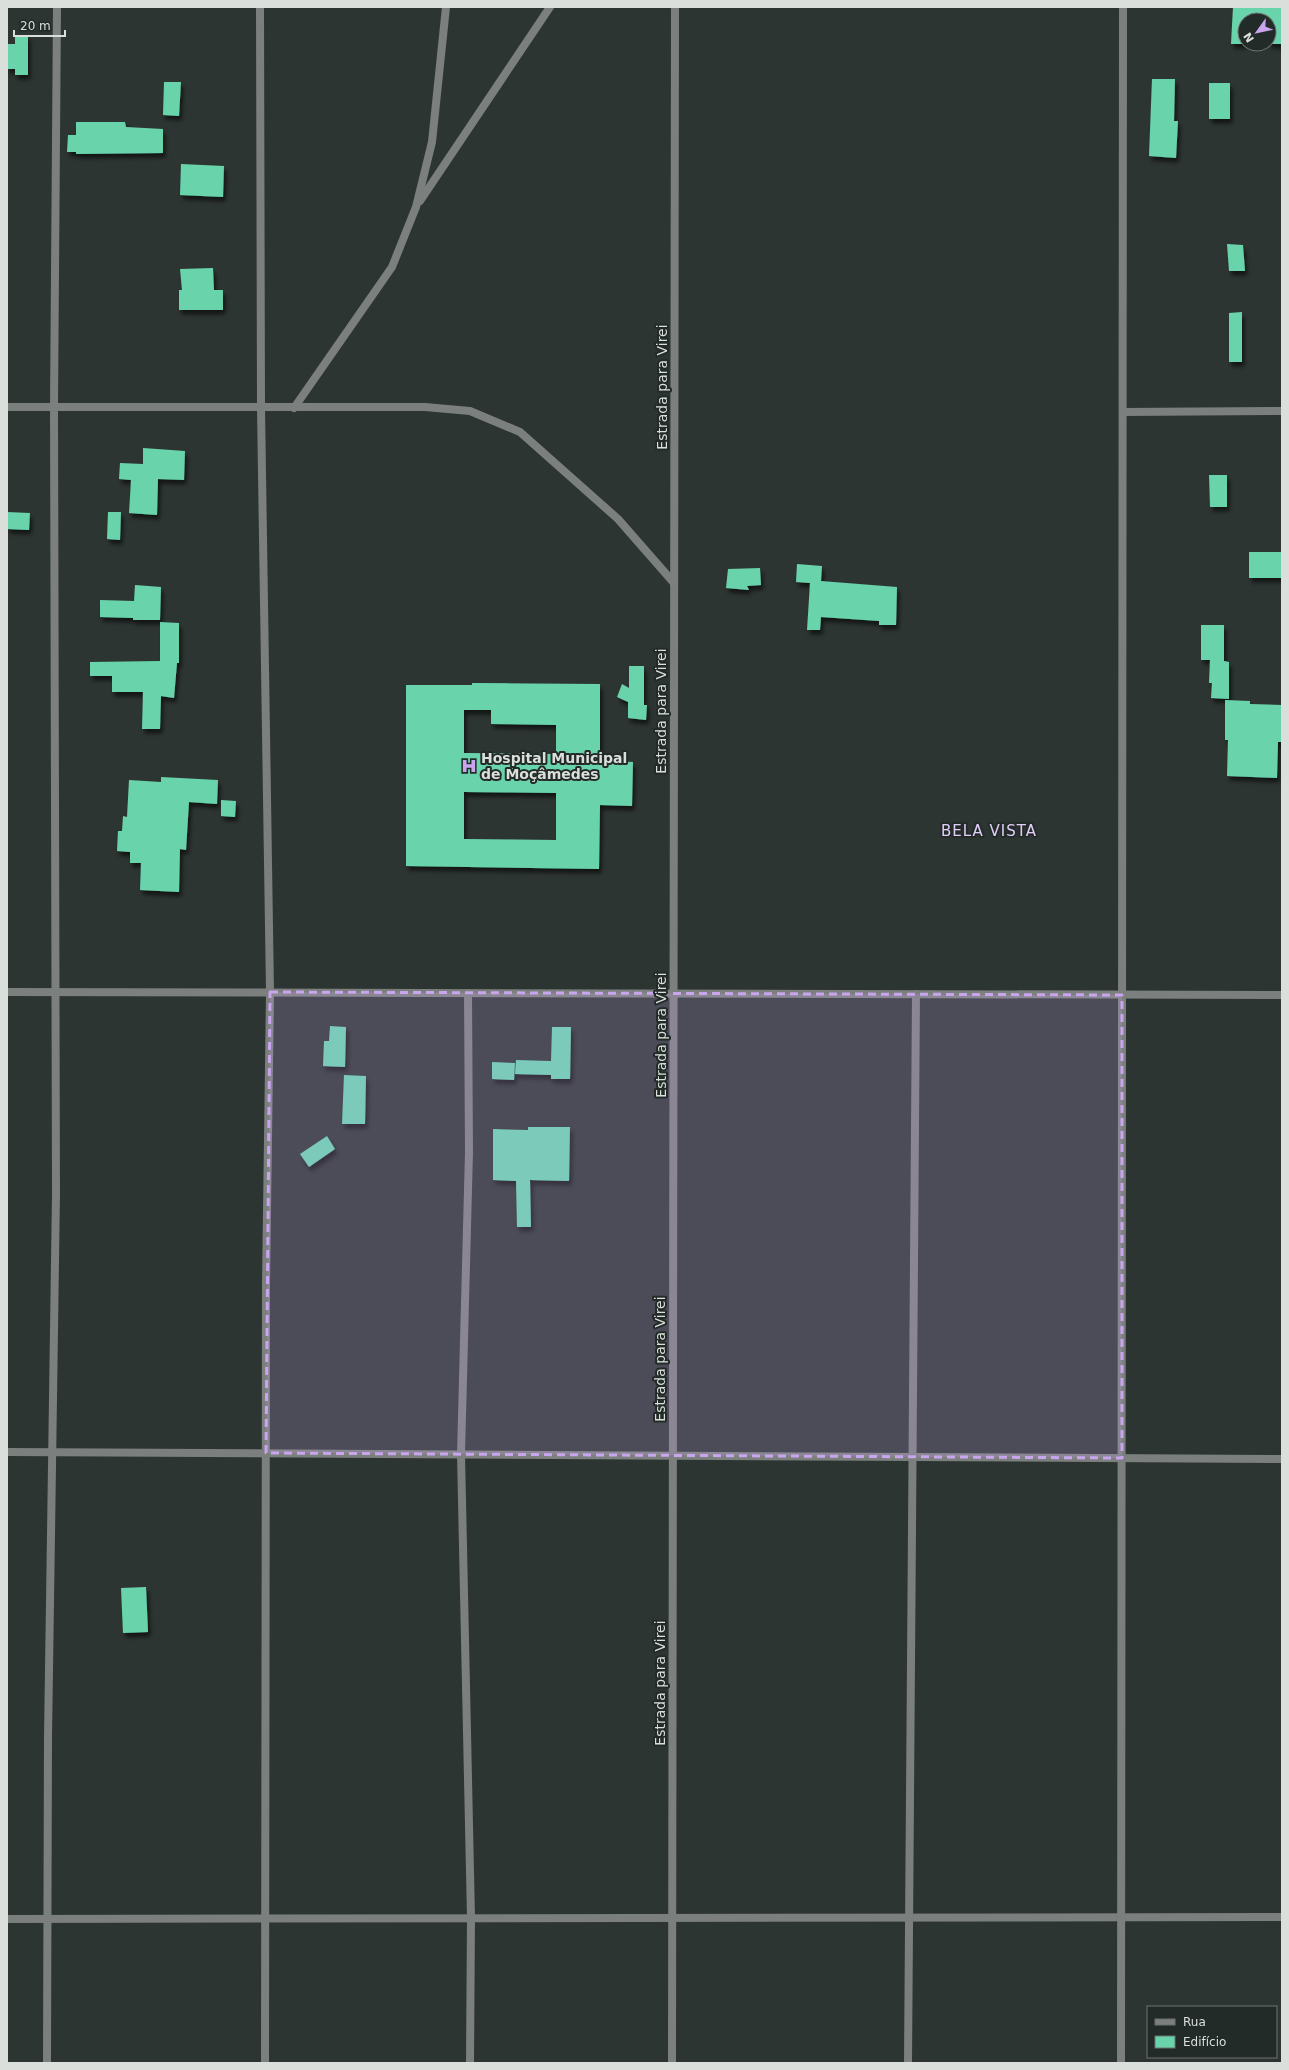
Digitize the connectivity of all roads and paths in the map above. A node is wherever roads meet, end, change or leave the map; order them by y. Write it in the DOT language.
graph roads {
  1 [pos="56,7"];
  2 [pos="260,7"];
  3 [pos="446,7"];
  4 [pos="550,7"];
  5 [pos="675,7"];
  6 [pos="1123,7"];
  7 [pos="416,206"];
  8 [pos="7,407"];
  9 [pos="54,408"];
  10 [pos="261,408"];
  11 [pos="294,408"];
  12 [pos="1282,411"];
  13 [pos="1123,412"];
  14 [pos="674,583"];
  15 [pos="7,992"];
  16 [pos="54,992"];
  17 [pos="270,992"];
  18 [pos="468,993"];
  19 [pos="674,994"];
  20 [pos="916,994"];
  21 [pos="1122,995"];
  22 [pos="1282,995"];
  23 [pos="7,1452"];
  24 [pos="52,1452"];
  25 [pos="266,1453"];
  26 [pos="462,1454"];
  27 [pos="673,1455"];
  28 [pos="912,1457"];
  29 [pos="1122,1458"];
  30 [pos="1282,1459"];
  31 [pos="1122,1917"];
  32 [pos="1282,1917"];
  33 [pos="471,1918"];
  34 [pos="672,1918"];
  35 [pos="908,1918"];
  36 [pos="7,1919"];
  37 [pos="48,1919"];
  38 [pos="266,1919"];
  39 [pos="48,2063"];
  40 [pos="265,2063"];
  41 [pos="470,2063"];
  42 [pos="672,2063"];
  43 [pos="908,2063"];
  44 [pos="1121,2063"];
  1 -- 9 [label="street"];
  2 -- 10 [label="street"];
  3 -- 7 [label="street"];
  4 -- 7 [label="street"];
  5 -- 14 [label="street, Estrada para Virei"];
  6 -- 13 [label="street"];
  7 -- 11 [label="street"];
  8 -- 9 [label="street"];
  9 -- 10 [label="street"];
  9 -- 16 [label="street"];
  10 -- 11 [label="street"];
  10 -- 17 [label="street"];
  11 -- 14 [label="street"];
  12 -- 13 [label="street"];
  13 -- 21 [label="street"];
  14 -- 19 [label="street, Estrada para Virei"];
  15 -- 16 [label="street"];
  16 -- 17 [label="street"];
  16 -- 24 [label="street"];
  17 -- 18 [label="street"];
  17 -- 25 [label="street"];
  18 -- 19 [label="street"];
  18 -- 26 [label="street"];
  19 -- 20 [label="street"];
  19 -- 27 [label="street, Estrada para Virei"];
  20 -- 21 [label="street"];
  20 -- 28 [label="street"];
  21 -- 22 [label="street"];
  21 -- 29 [label="street"];
  23 -- 24 [label="street"];
  24 -- 25 [label="street"];
  24 -- 37 [label="street"];
  25 -- 26 [label="street"];
  25 -- 38 [label="street"];
  26 -- 27 [label="street"];
  26 -- 33 [label="street"];
  27 -- 28 [label="street"];
  27 -- 34 [label="street, Estrada para Virei"];
  28 -- 29 [label="street"];
  28 -- 35 [label="street"];
  29 -- 30 [label="street"];
  29 -- 31 [label="street"];
  31 -- 32 [label="street"];
  31 -- 35 [label="street"];
  31 -- 44 [label="street"];
  33 -- 34 [label="street"];
  33 -- 38 [label="street"];
  33 -- 41 [label="street"];
  34 -- 35 [label="street"];
  34 -- 42 [label="street, Estrada para Virei"];
  35 -- 43 [label="street"];
  36 -- 37 [label="street"];
  37 -- 38 [label="street"];
  37 -- 39 [label="street"];
  38 -- 40 [label="street"];
}
